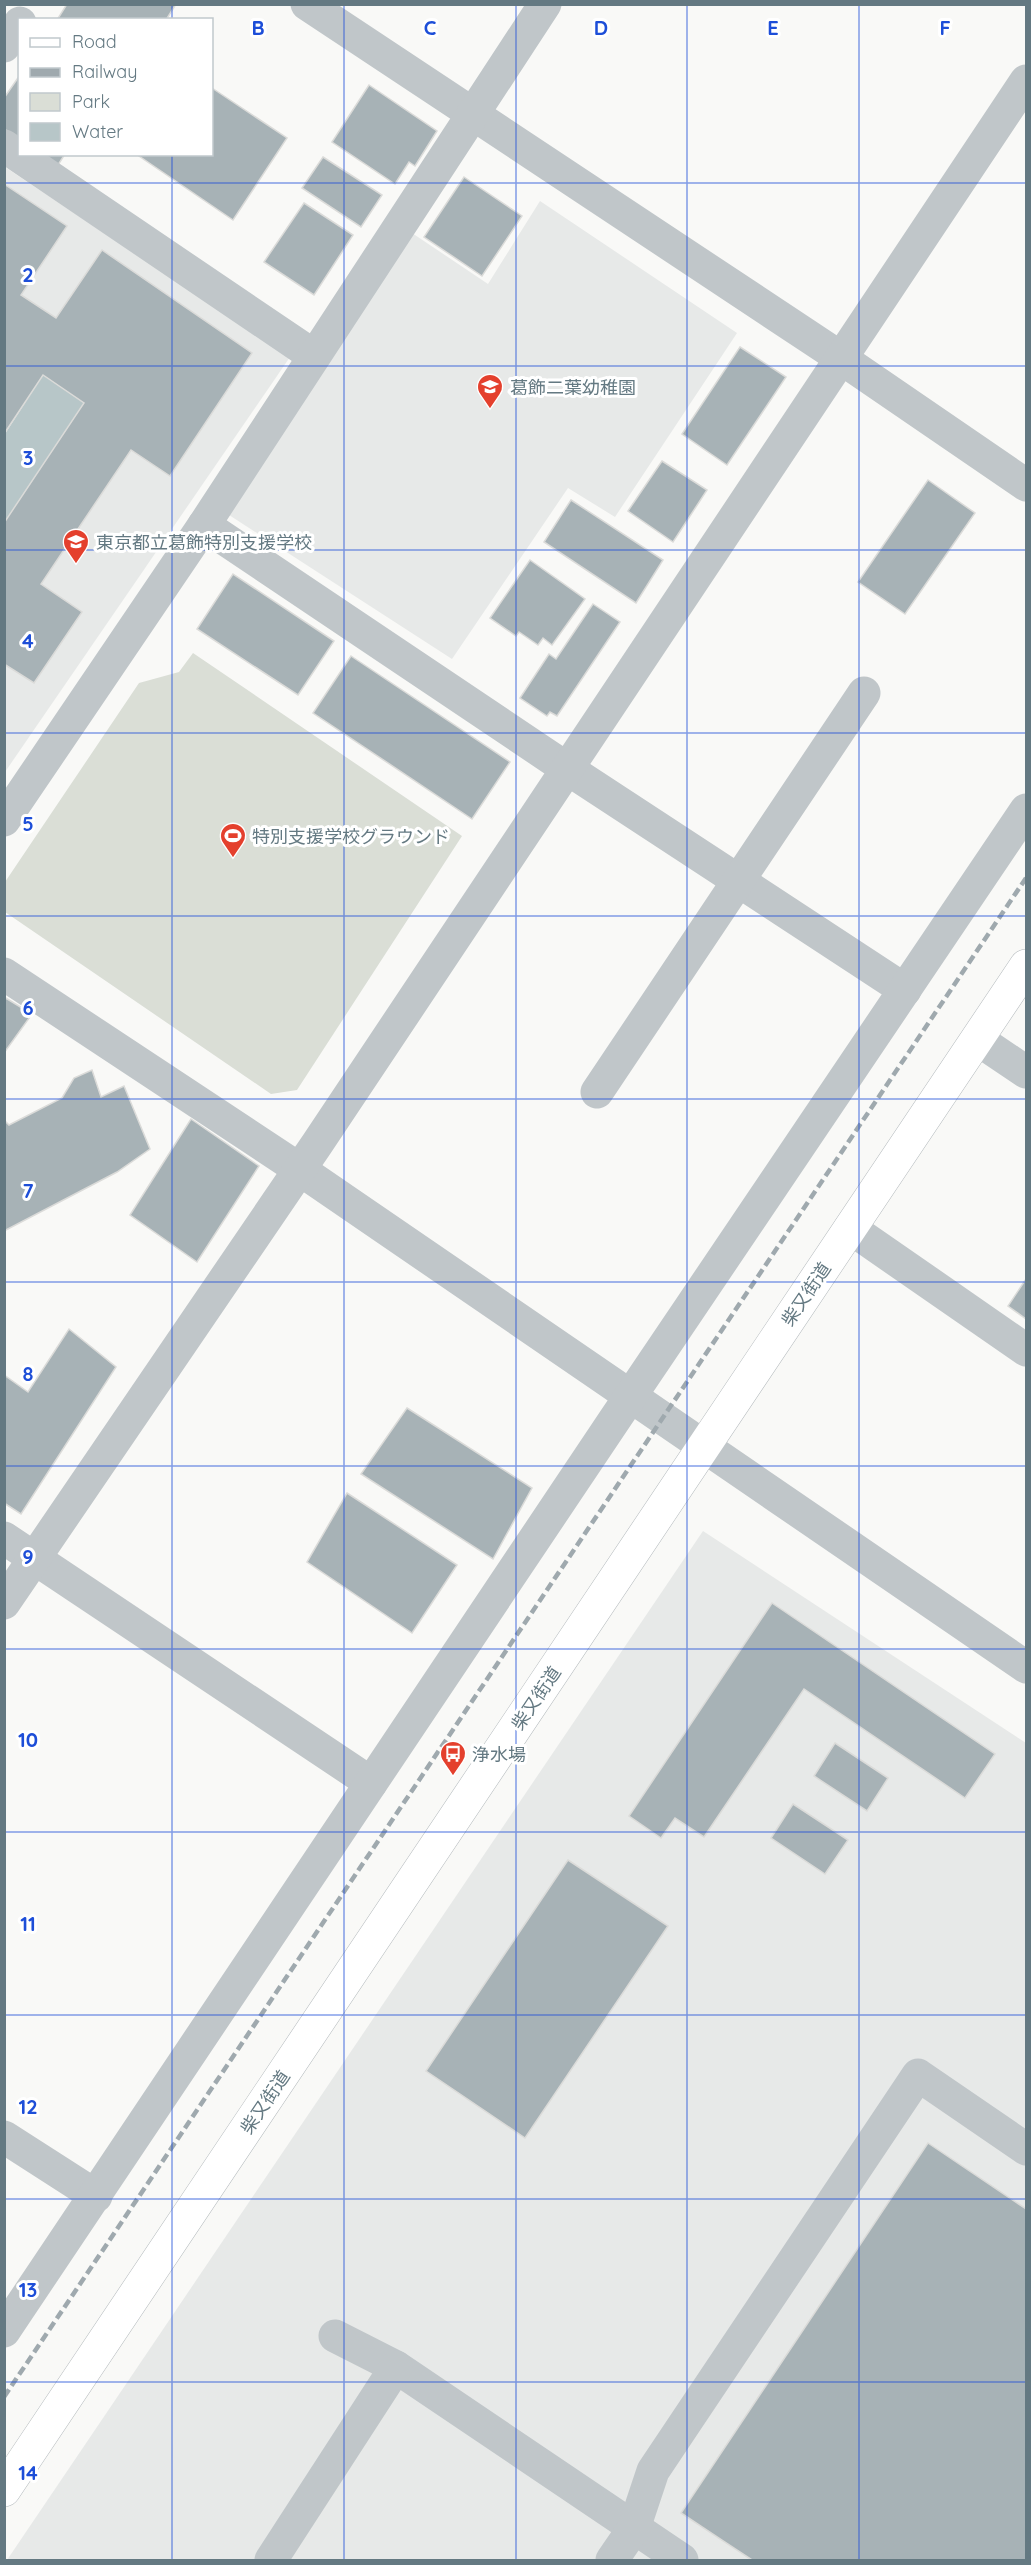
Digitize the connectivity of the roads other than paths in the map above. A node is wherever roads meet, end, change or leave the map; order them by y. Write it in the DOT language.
graph roads {
  1 [pos="32,4"];
  2 [pos="307,4"];
  3 [pos="545,4"];
  4 [pos="23,18"];
  5 [pos="18,25"];
  6 [pos="4,45"];
  7 [pos="1026,81"];
  8 [pos="473,116"];
  9 [pos="4,146"];
  10 [pos="18,155"];
  11 [pos="19,156"];
  12 [pos="314,356"];
  13 [pos="842,360"];
  14 [pos="1026,485"];
  15 [pos="204,525"];
  16 [pos="864,693"];
  17 [pos="567,769"];
  18 [pos="1026,810"];
  19 [pos="4,819"];
  20 [pos="738,879"];
  21 [pos="1026,966"];
  22 [pos="4,974"];
  23 [pos="906,990"];
  24 [pos="977,1039"];
  25 [pos="1026,1072"];
  26 [pos="597,1092"];
  27 [pos="300,1169"];
  28 [pos="850,1228"];
  29 [pos="1026,1350"];
  30 [pos="630,1397"];
  31 [pos="705,1446"];
  32 [pos="4,1538"];
  33 [pos="35,1557"];
  34 [pos="4,1603"];
  35 [pos="1026,1667"];
  36 [pos="371,1783"];
  37 [pos="4,2137"];
  38 [pos="1026,2149"];
  39 [pos="96,2196"];
  40 [pos="4,2331"];
  41 [pos="335,2336"];
  42 [pos="396,2367"];
  43 [pos="4,2490"];
  44 [pos="634,2528"];
  45 [pos="271,2560"];
  46 [pos="612,2560"];
  47 [pos="682,2560"];
  1 -- 4 [label="street"];
  2 -- 8 [label="street"];
  3 -- 8 [label="street"];
  5 -- 6 [label="street"];
  7 -- 13 [label="street"];
  8 -- 12 [label="street"];
  8 -- 13 [label="street"];
  9 -- 10 [label="street"];
  11 -- 12 [label="street"];
  12 -- 15 [label="street"];
  13 -- 14 [label="street"];
  13 -- 17 [label="street"];
  15 -- 17 [label="street"];
  15 -- 19 [label="street"];
  16 -- 20 [label="street"];
  17 -- 20 [label="street"];
  17 -- 27 [label="street"];
  18 -- 23 [label="street"];
  20 -- 23 [label="street"];
  20 -- 26 [label="street"];
  21 -- 24 [label="main road, 柴又街道"];
  22 -- 27 [label="street"];
  23 -- 30 [label="street"];
  24 -- 25 [label="street"];
  24 -- 28 [label="main road, 柴又街道"];
  27 -- 30 [label="street"];
  27 -- 33 [label="street"];
  28 -- 29 [label="street"];
  28 -- 31 [label="main road, 柴又街道"];
  30 -- 31 [label="street"];
  30 -- 36 [label="street"];
  31 -- 35 [label="street"];
  31 -- 43 [label="main road, 柴又街道"];
  32 -- 33 [label="street"];
  33 -- 34 [label="street"];
  33 -- 36 [label="street"];
  36 -- 39 [label="street"];
  37 -- 39 [label="street"];
  38 -- 44 [label="street"];
  39 -- 40 [label="street"];
  41 -- 42 [label="street"];
  42 -- 44 [label="street"];
  42 -- 45 [label="street"];
  44 -- 46 [label="street"];
  44 -- 47 [label="street"];
}
